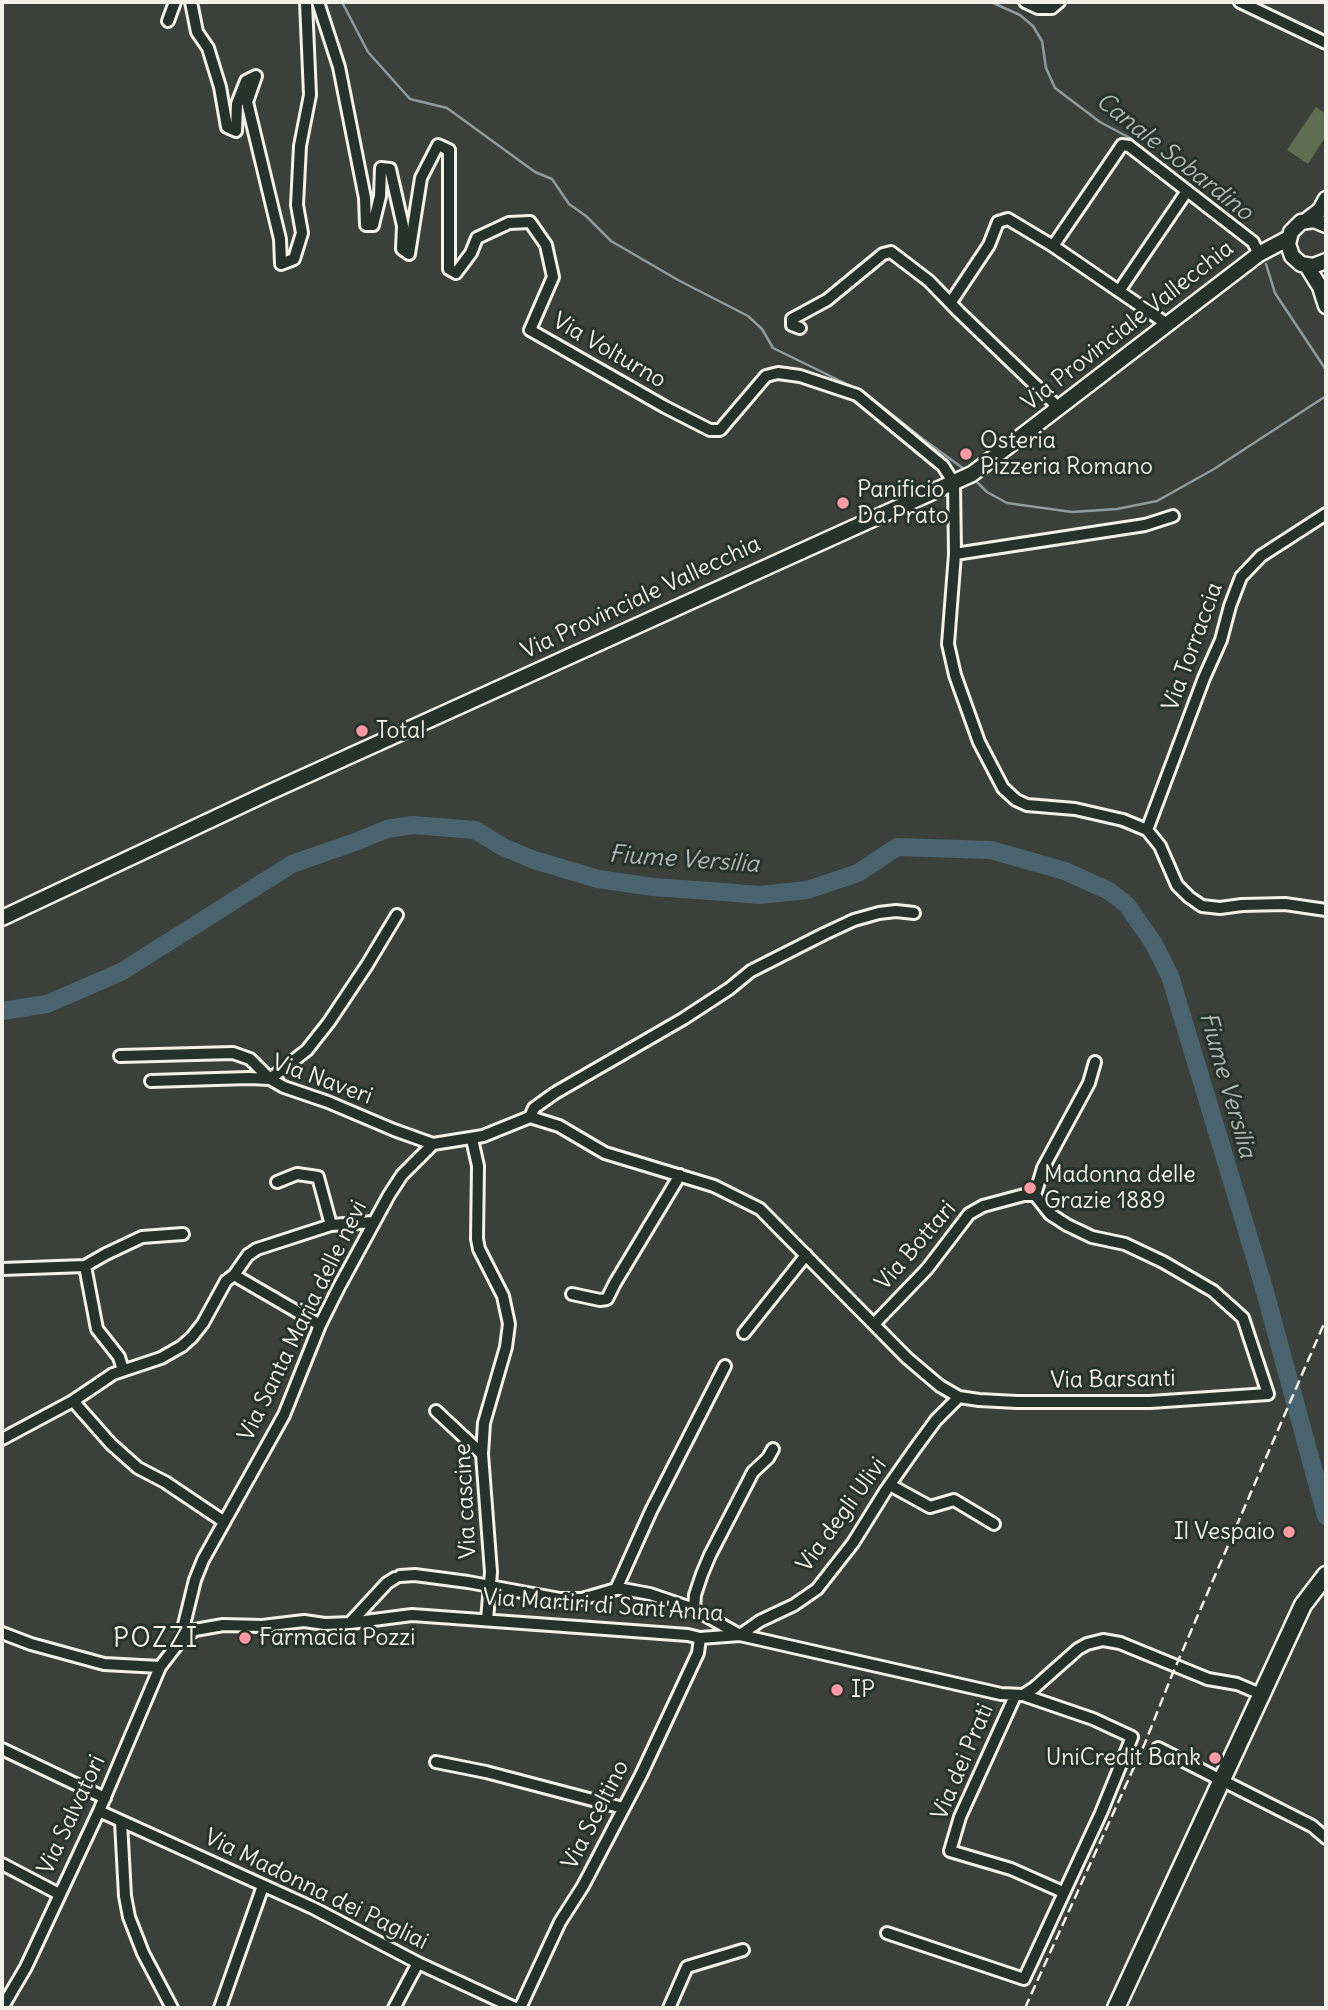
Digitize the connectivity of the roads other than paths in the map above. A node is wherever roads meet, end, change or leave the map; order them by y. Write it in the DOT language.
graph roads {
  1 [pos="176,2"];
  2 [pos="191,2"];
  3 [pos="306,2"];
  4 [pos="318,2"];
  5 [pos="1025,2"];
  6 [pos="1059,2"];
  7 [pos="1240,2"];
  8 [pos="168,21"];
  9 [pos="1326,43"];
  10 [pos="1187,191"];
  11 [pos="1326,199"];
  12 [pos="1307,220"];
  13 [pos="1326,225"];
  14 [pos="1289,238"];
  15 [pos="1053,246"];
  16 [pos="1259,254"];
  17 [pos="1292,256"];
  18 [pos="1325,262"];
  19 [pos="1307,266"];
  20 [pos="1320,287"];
  21 [pos="1119,291"];
  22 [pos="951,302"];
  23 [pos="1326,306"];
  24 [pos="1167,324"];
  25 [pos="800,328"];
  26 [pos="1059,408"];
  27 [pos="954,483"];
  28 [pos="1326,514"];
  29 [pos="1173,516"];
  30 [pos="955,554"];
  31 [pos="1147,830"];
  32 [pos="1326,910"];
  33 [pos="914,913"];
  34 [pos="397,915"];
  35 [pos="2,918"];
  36 [pos="120,1056"];
  37 [pos="1095,1062"];
  38 [pos="270,1079"];
  39 [pos="151,1081"];
  40 [pos="530,1117"];
  41 [pos="472,1139"];
  42 [pos="433,1144"];
  43 [pos="680,1175"];
  44 [pos="277,1182"];
  45 [pos="1035,1195"];
  46 [pos="373,1222"];
  47 [pos="331,1225"];
  48 [pos="183,1234"];
  49 [pos="806,1255"];
  50 [pos="85,1266"];
  51 [pos="2,1269"];
  52 [pos="234,1275"];
  53 [pos="572,1294"];
  54 [pos="874,1324"];
  55 [pos="320,1325"];
  56 [pos="744,1333"];
  57 [pos="725,1366"];
  58 [pos="123,1370"];
  59 [pos="959,1397"];
  60 [pos="72,1401"];
  61 [pos="436,1411"];
  62 [pos="2,1439"];
  63 [pos="773,1449"];
  64 [pos="482,1454"];
  65 [pos="890,1485"];
  66 [pos="223,1521"];
  67 [pos="994,1524"];
  68 [pos="1323,1578"];
  69 [pos="490,1587"];
  70 [pos="616,1589"];
  71 [pos="694,1609"];
  72 [pos="488,1620"];
  73 [pos="350,1623"];
  74 [pos="2,1633"];
  75 [pos="740,1634"];
  76 [pos="700,1638"];
  77 [pos="180,1641"];
  78 [pos="160,1667"];
  79 [pos="1019,1695"];
  80 [pos="1263,1695"];
  81 [pos="1158,1748"];
  82 [pos="2,1749"];
  83 [pos="436,1762"];
  84 [pos="1222,1779"];
  85 [pos="105,1798"];
  86 [pos="623,1808"];
  87 [pos="99,1811"];
  88 [pos="121,1822"];
  89 [pos="1326,1838"];
  90 [pos="2,1864"];
  91 [pos="263,1886"];
  92 [pos="1063,1892"];
  93 [pos="59,1894"];
  94 [pos="887,1933"];
  95 [pos="743,1950"];
  96 [pos="418,1963"];
  97 [pos="2,2008"];
  98 [pos="172,2008"];
  99 [pos="219,2008"];
  100 [pos="394,2008"];
  101 [pos="518,2008"];
  102 [pos="669,2008"];
  103 [pos="1116,2008"];
  1 -- 8 [label="street"];
  2 -- 3 [label="street"];
  4 -- 27 [label="street, Via Volturno"];
  5 -- 6 [label="street"];
  7 -- 9 [label="street"];
  10 -- 15 [label="street"];
  10 -- 16 [label="street"];
  10 -- 21 [label="street"];
  11 -- 12 [label="main road, Via Provinciale Vallecchia"];
  12 -- 13 [label="main road"];
  12 -- 14 [label="main road, Via Provinciale Vallecchia"];
  14 -- 16 [label="main road, Via Provinciale Vallecchia"];
  14 -- 17 [label="main road"];
  15 -- 21 [label="street"];
  15 -- 22 [label="street"];
  16 -- 17 [label="main road, Via Provinciale Vallecchia"];
  16 -- 24 [label="main road, Via Provinciale Vallecchia"];
  17 -- 19 [label="main road"];
  18 -- 19 [label="main road"];
  18 -- 20 [label="main road"];
  19 -- 20 [label="main road"];
  20 -- 23 [label="main road"];
  21 -- 24 [label="street"];
  22 -- 25 [label="street"];
  22 -- 26 [label="street"];
  24 -- 26 [label="main road, Via Provinciale Vallecchia"];
  26 -- 27 [label="main road, Via Provinciale Vallecchia"];
  27 -- 30 [label="street"];
  27 -- 35 [label="main road, Via Provinciale Vallecchia"];
  28 -- 31 [label="street, Via Torraccia"];
  29 -- 30 [label="street"];
  30 -- 31 [label="street"];
  31 -- 32 [label="street"];
  33 -- 40 [label="street"];
  34 -- 38 [label="street"];
  36 -- 38 [label="street"];
  37 -- 45 [label="street"];
  38 -- 39 [label="street, Via Naveri"];
  38 -- 42 [label="street, Via Naveri"];
  40 -- 41 [label="street"];
  40 -- 43 [label="street"];
  41 -- 42 [label="street"];
  41 -- 64 [label="street, Via cascine"];
  42 -- 46 [label="street, Via Santa Maria delle nevi"];
  43 -- 49 [label="street"];
  43 -- 53 [label="street"];
  44 -- 47 [label="street"];
  45 -- 54 [label="street, Via Bottari"];
  45 -- 59 [label="street, Via Barsanti"];
  46 -- 47 [label="street"];
  46 -- 55 [label="street, Via Santa Maria delle nevi"];
  47 -- 52 [label="street"];
  48 -- 50 [label="street"];
  49 -- 54 [label="street"];
  49 -- 56 [label="street"];
  50 -- 51 [label="street"];
  50 -- 58 [label="street"];
  52 -- 55 [label="street"];
  52 -- 58 [label="street"];
  54 -- 59 [label="street"];
  55 -- 66 [label="street, Via Santa Maria delle nevi"];
  57 -- 70 [label="street"];
  58 -- 60 [label="street"];
  59 -- 65 [label="street, Via degli Ulivi"];
  60 -- 62 [label="street"];
  60 -- 66 [label="street"];
  61 -- 64 [label="street"];
  63 -- 71 [label="street"];
  64 -- 69 [label="street, Via cascine"];
  65 -- 67 [label="street"];
  65 -- 75 [label="street, Via degli Ulivi"];
  66 -- 77 [label="street, Via Santa Maria delle nevi"];
  68 -- 80 [label="main road"];
  69 -- 70 [label="street"];
  69 -- 72 [label="street, Via cascine"];
  69 -- 73 [label="street"];
  70 -- 71 [label="street"];
  71 -- 75 [label="street"];
  72 -- 73 [label="street, Via Martiri di Sant'Anna"];
  72 -- 76 [label="street, Via Martiri di Sant'Anna"];
  73 -- 77 [label="street, Via Martiri di Sant'Anna"];
  74 -- 78 [label="street"];
  75 -- 76 [label="street, Via Martiri di Sant'Anna"];
  75 -- 79 [label="street, Via Martiri di Sant'Anna"];
  76 -- 86 [label="street, Via Sceltino"];
  77 -- 78 [label="street, Via Salvatori"];
  78 -- 85 [label="street, Via Salvatori"];
  79 -- 80 [label="street"];
  79 -- 92 [label="street, Via Martiri di Sant'Anna"];
  79 -- 92 [label="street, Via dei Prati"];
  80 -- 84 [label="main road"];
  81 -- 84 [label="street"];
  82 -- 85 [label="street"];
  83 -- 86 [label="street"];
  84 -- 89 [label="street"];
  84 -- 103 [label="main road"];
  85 -- 87 [label="street, Via Salvatori"];
  86 -- 101 [label="street, Via Sceltino"];
  87 -- 88 [label="street, Via Madonna dei Pagliai"];
  87 -- 93 [label="street, Via Salvatori"];
  88 -- 91 [label="street, Via Madonna dei Pagliai"];
  88 -- 98 [label="street"];
  90 -- 93 [label="street"];
  91 -- 96 [label="street, Via Madonna dei Pagliai"];
  91 -- 99 [label="street"];
  92 -- 94 [label="street"];
  93 -- 97 [label="street, Via Salvatori"];
  95 -- 102 [label="street"];
  96 -- 100 [label="street"];
  96 -- 101 [label="street, Via Madonna dei Pagliai"];
}
